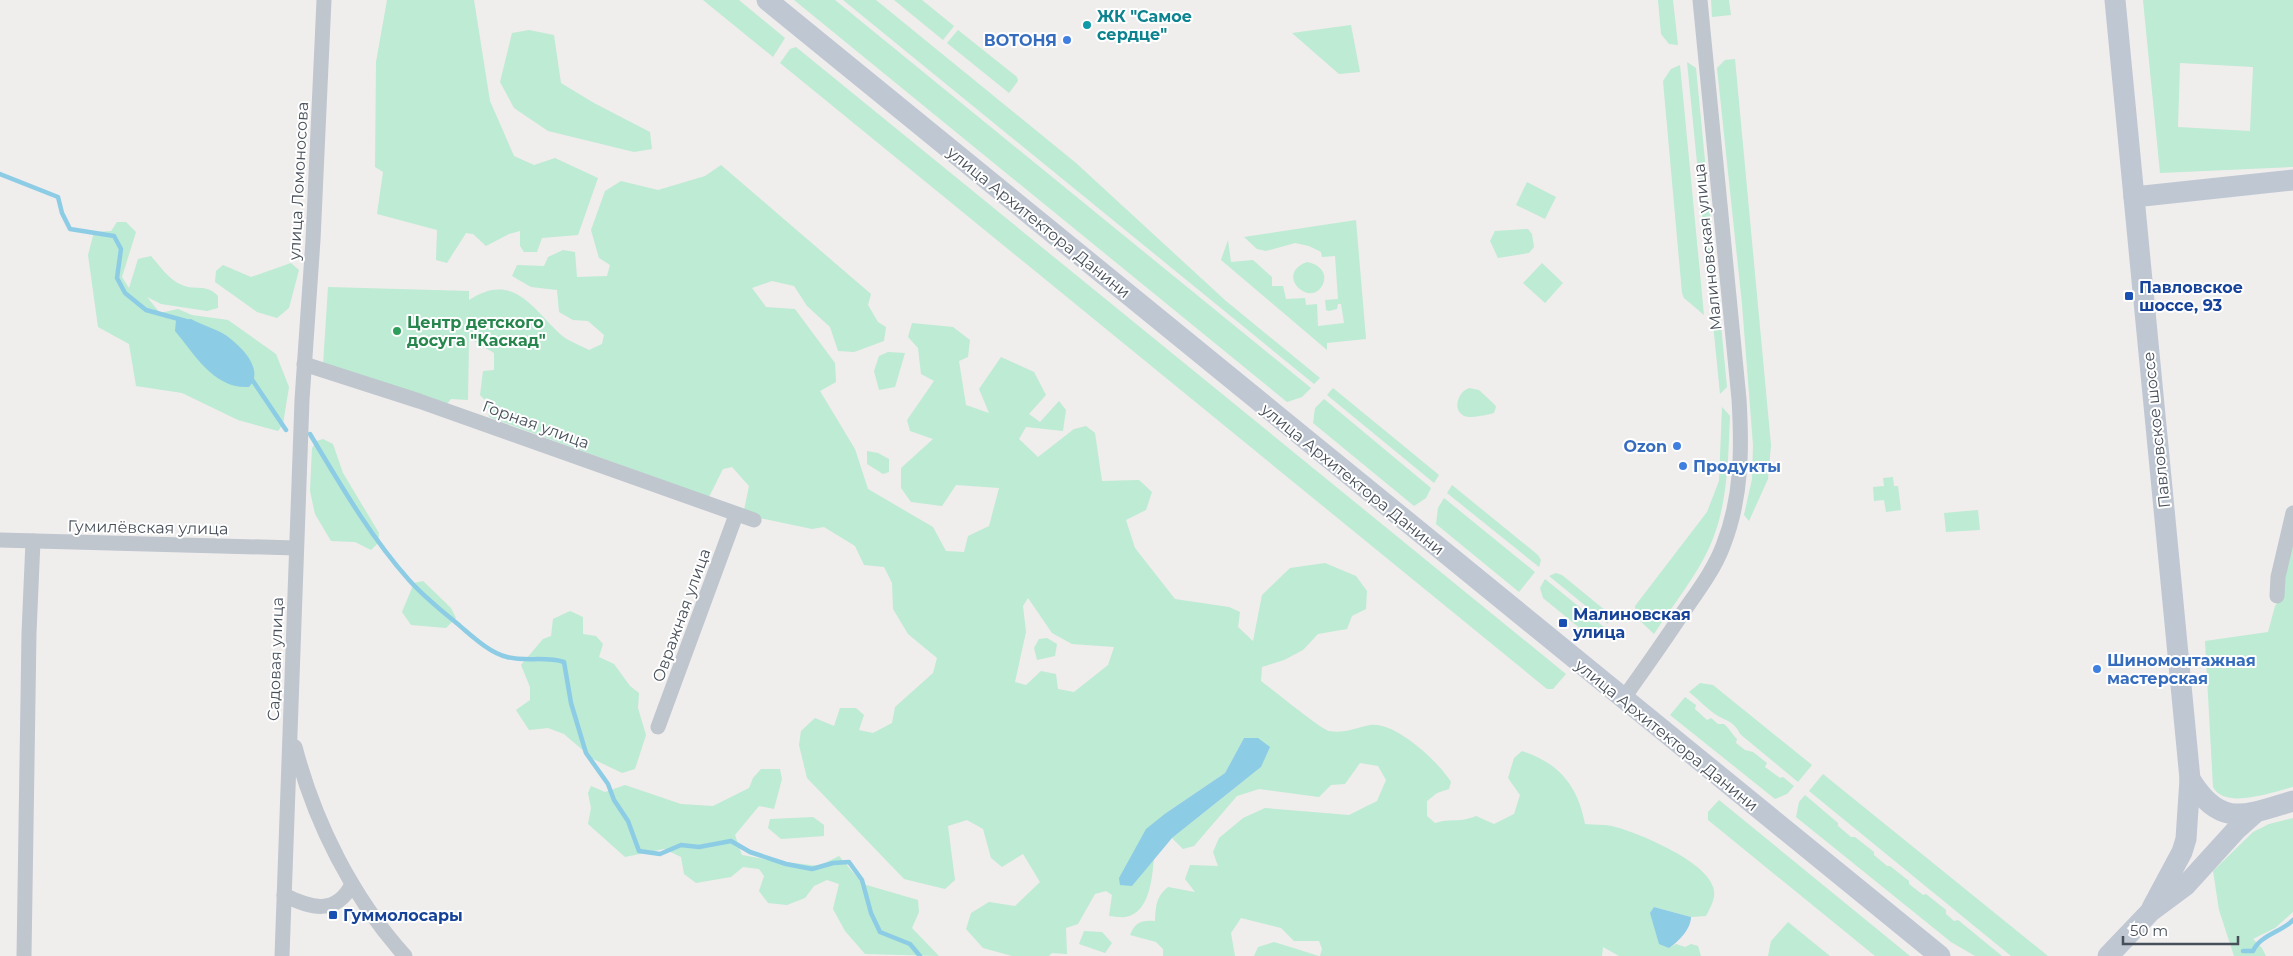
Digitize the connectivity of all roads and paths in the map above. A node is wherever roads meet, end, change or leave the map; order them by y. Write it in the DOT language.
graph roads {
  1 [pos="324,0"];
  2 [pos="767,0"];
  3 [pos="1700,0"];
  4 [pos="2115,0"];
  5 [pos="2293,180"];
  6 [pos="2134,197"];
  7 [pos="304,364"];
  8 [pos="2293,514"];
  9 [pos="736,515"];
  10 [pos="754,520"];
  11 [pos="0,540"];
  12 [pos="33,541"];
  13 [pos="296,548"];
  14 [pos="2277,596"];
  15 [pos="1622,699"];
  16 [pos="658,727"];
  17 [pos="290,731"];
  18 [pos="2190,779"];
  19 [pos="2293,801"];
  20 [pos="2255,813"];
  21 [pos="352,884"];
  22 [pos="284,895"];
  23 [pos="2151,910"];
  24 [pos="24,956"];
  25 [pos="282,956"];
  26 [pos="405,956"];
  27 [pos="1940,956"];
  28 [pos="2108,956"];
  1 -- 7 [label="street, улица Ломоносова"];
  2 -- 15 [label="street, улица Архитектора Данини"];
  3 -- 15 [label="street, Малиновская улица"];
  4 -- 6 [label="street, Павловское шоссе"];
  5 -- 6 [label="street"];
  6 -- 18 [label="street, Павловское шоссе"];
  7 -- 9 [label="street, Горная улица"];
  7 -- 13 [label="street, Садовая улица"];
  8 -- 14 [label="street"];
  9 -- 10 [label="street, Горная улица"];
  9 -- 16 [label="street, Овражная улица"];
  11 -- 12 [label="street, Гумилёвская улица"];
  12 -- 13 [label="street, Гумилёвская улица"];
  12 -- 24 [label="street"];
  13 -- 17 [label="street, Садовая улица"];
  15 -- 27 [label="street, улица Архитектора Данини"];
  17 -- 21 [label="street"];
  17 -- 22 [label="street, Садовая улица"];
  18 -- 20 [label="street, Павловское шоссе"];
  18 -- 23 [label="street"];
  19 -- 20 [label="street"];
  20 -- 23 [label="street"];
  21 -- 22 [label="street"];
  21 -- 26 [label="street"];
  22 -- 25 [label="street, Садовая улица"];
  23 -- 28 [label="street"];
}
